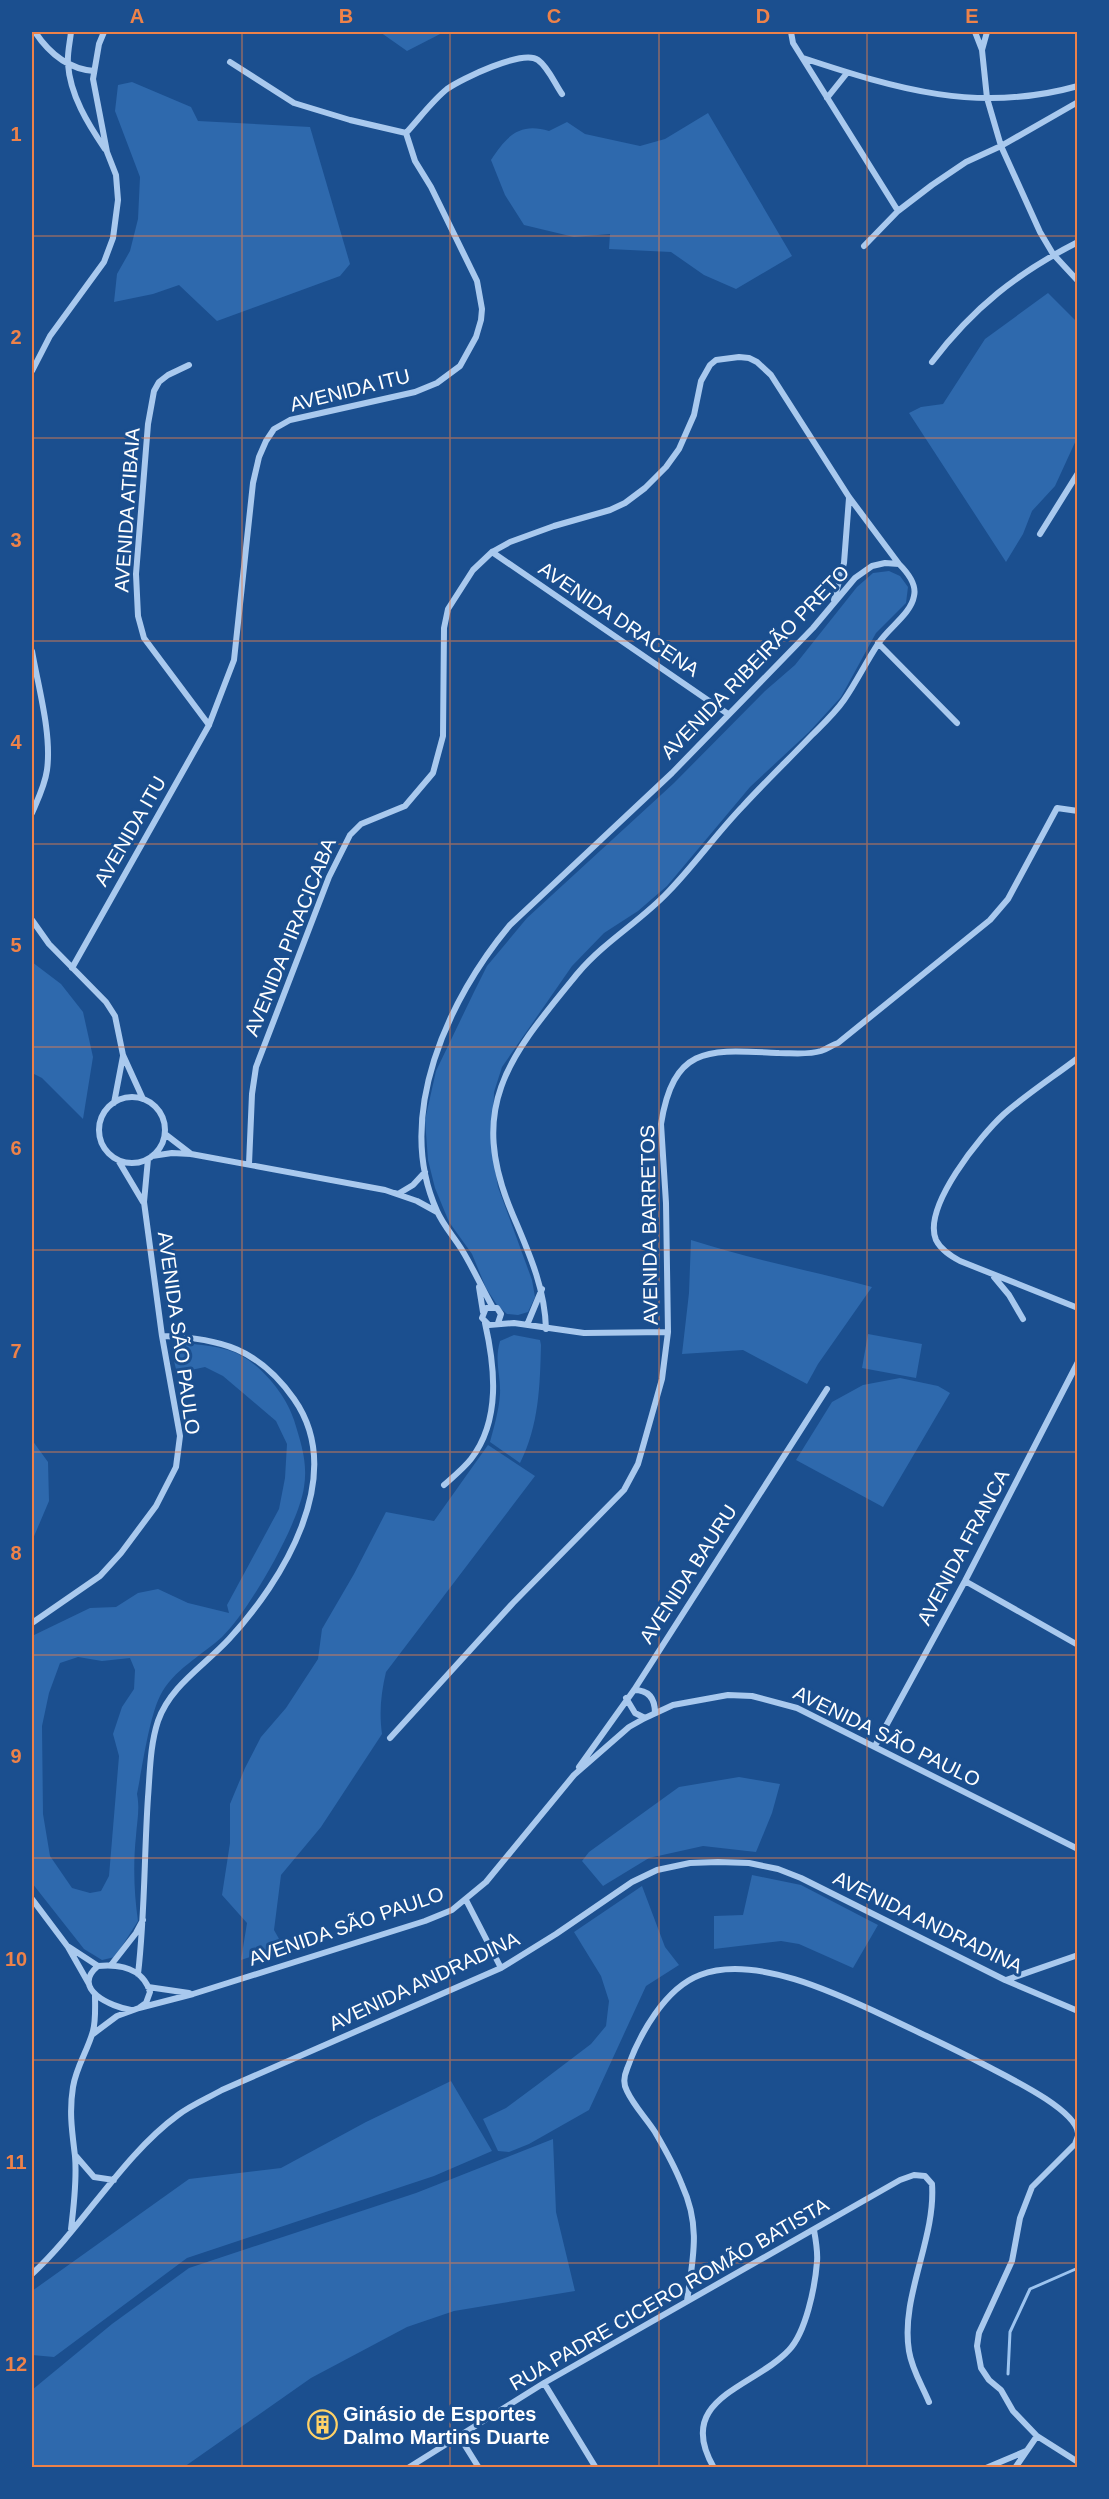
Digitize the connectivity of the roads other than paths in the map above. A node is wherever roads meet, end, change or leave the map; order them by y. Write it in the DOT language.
graph roads {
  1 [pos="35,32"];
  2 [pos="71,32"];
  3 [pos="104,32"];
  4 [pos="791,32"];
  5 [pos="975,32"];
  6 [pos="987,32"];
  7 [pos="982,50"];
  8 [pos="803,58"];
  9 [pos="230,62"];
  10 [pos="68,63"];
  11 [pos="94,71"];
  12 [pos="847,73"];
  13 [pos="1077,86"];
  14 [pos="562,94"];
  15 [pos="827,98"];
  16 [pos="987,98"];
  17 [pos="1077,102"];
  18 [pos="406,134"];
  19 [pos="1001,146"];
  20 [pos="107,152"];
  21 [pos="898,211"];
  22 [pos="1077,242"];
  23 [pos="864,246"];
  24 [pos="1053,254"];
  25 [pos="1077,281"];
  26 [pos="933,362"];
  27 [pos="189,365"];
  28 [pos="32,371"];
  29 [pos="1077,472"];
  30 [pos="849,497"];
  31 [pos="1040,534"];
  32 [pos="492,552"];
  33 [pos="899,564"];
  34 [pos="834,603"];
  35 [pos="878,643"];
  36 [pos="32,651"];
  37 [pos="728,714"];
  38 [pos="957,723"];
  39 [pos="209,725"];
  40 [pos="1077,812"];
  41 [pos="32,813"];
  42 [pos="32,920"];
  43 [pos="72,968"];
  44 [pos="123,1055"];
  45 [pos="1077,1058"];
  46 [pos="143,1099"];
  47 [pos="114,1102"];
  48 [pos="165,1134"];
  49 [pos="191,1154"];
  50 [pos="150,1157"];
  51 [pos="118,1160"];
  52 [pos="249,1164"];
  53 [pos="426,1172"];
  54 [pos="385,1190"];
  55 [pos="144,1202"];
  56 [pos="437,1213"];
  57 [pos="993,1275"];
  58 [pos="478,1281"];
  59 [pos="542,1289"];
  60 [pos="492,1306"];
  61 [pos="1077,1308"];
  62 [pos="483,1312"];
  63 [pos="501,1314"];
  64 [pos="1023,1319"];
  65 [pos="485,1323"];
  66 [pos="514,1323"];
  67 [pos="496,1324"];
  68 [pos="527,1325"];
  69 [pos="546,1329"];
  70 [pos="668,1332"];
  71 [pos="162,1336"];
  72 [pos="490,1345"];
  73 [pos="1077,1362"];
  74 [pos="827,1389"];
  75 [pos="444,1485"];
  76 [pos="965,1581"];
  77 [pos="32,1623"];
  78 [pos="1077,1645"];
  79 [pos="634,1690"];
  80 [pos="626,1698"];
  81 [pos="655,1713"];
  82 [pos="645,1718"];
  83 [pos="390,1738"];
  84 [pos="875,1746"];
  85 [pos="574,1775"];
  86 [pos="1077,1849"];
  87 [pos="32,1899"];
  88 [pos="466,1900"];
  89 [pos="145,1917"];
  90 [pos="68,1947"];
  91 [pos="1077,1955"];
  92 [pos="111,1965"];
  93 [pos="98,1966"];
  94 [pos="501,1968"];
  95 [pos="138,1974"];
  96 [pos="1005,1980"];
  97 [pos="91,1987"];
  98 [pos="148,1987"];
  99 [pos="193,1994"];
  100 [pos="95,1995"];
  101 [pos="139,2008"];
  102 [pos="131,2010"];
  103 [pos="1077,2011"];
  104 [pos="93,2034"];
  105 [pos="1077,2135"];
  106 [pos="75,2155"];
  107 [pos="114,2180"];
  108 [pos="71,2230"];
  109 [pos="814,2230"];
  110 [pos="32,2274"];
  111 [pos="687,2301"];
  112 [pos="544,2383"];
  113 [pos="929,2402"];
  114 [pos="459,2436"];
  115 [pos="1037,2436"];
  116 [pos="1026,2451"];
  117 [pos="1077,2462"];
  118 [pos="408,2468"];
  119 [pos="479,2468"];
  120 [pos="596,2468"];
  121 [pos="714,2468"];
  122 [pos="986,2468"];
  123 [pos="1015,2468"];
  1 -- 10 [label="street"];
  2 -- 10 [label="street"];
  3 -- 11 [label="street"];
  4 -- 8 [label="street"];
  5 -- 7 [label="street"];
  6 -- 7 [label="street"];
  7 -- 16 [label="street"];
  8 -- 12 [label="street"];
  8 -- 15 [label="street"];
  9 -- 18 [label="street"];
  10 -- 11 [label="street"];
  10 -- 20 [label="street"];
  11 -- 20 [label="street"];
  12 -- 15 [label="street"];
  12 -- 16 [label="street"];
  13 -- 16 [label="street"];
  14 -- 18 [label="street"];
  15 -- 21 [label="street"];
  16 -- 19 [label="street"];
  17 -- 19 [label="street"];
  18 -- 39 [label="street, AVENIDA ITU"];
  19 -- 21 [label="street"];
  19 -- 24 [label="street"];
  20 -- 28 [label="street"];
  21 -- 23 [label="street"];
  22 -- 24 [label="street"];
  24 -- 25 [label="street"];
  24 -- 26 [label="street"];
  27 -- 39 [label="street, AVENIDA ATIBAIA"];
  29 -- 31 [label="street"];
  30 -- 32 [label="street, AVENIDA PIRACICABA"];
  30 -- 33 [label="street, AVENIDA PIRACICABA"];
  30 -- 34 [label="street"];
  32 -- 37 [label="street, AVENIDA DRACENA"];
  32 -- 52 [label="street, AVENIDA PIRACICABA"];
  33 -- 34 [label="street, AVENIDA RIBEIRÃO PRETO"];
  33 -- 35 [label="street"];
  34 -- 37 [label="street, AVENIDA RIBEIRÃO PRETO"];
  35 -- 38 [label="street"];
  35 -- 59 [label="street"];
  36 -- 41 [label="street"];
  37 -- 53 [label="street, AVENIDA RIBEIRÃO PRETO"];
  39 -- 43 [label="street, AVENIDA ITU"];
  40 -- 70 [label="street, AVENIDA BARRETOS"];
  42 -- 43 [label="street"];
  43 -- 44 [label="street"];
  44 -- 46 [label="street"];
  44 -- 47 [label="street"];
  45 -- 57 [label="street"];
  46 -- 47 [label="street"];
  46 -- 48 [label="street"];
  47 -- 51 [label="street"];
  48 -- 49 [label="street"];
  48 -- 50 [label="street"];
  49 -- 50 [label="street"];
  49 -- 52 [label="street"];
  50 -- 51 [label="street"];
  50 -- 55 [label="street, AVENIDA SÃO PAULO"];
  51 -- 55 [label="street, AVENIDA SÃO PAULO"];
  52 -- 54 [label="street"];
  53 -- 54 [label="street"];
  53 -- 56 [label="street, AVENIDA RIBEIRÃO PRETO"];
  54 -- 56 [label="street"];
  55 -- 71 [label="street, AVENIDA SÃO PAULO"];
  56 -- 58 [label="street, AVENIDA RIBEIRÃO PRETO"];
  57 -- 61 [label="street"];
  57 -- 64 [label="street"];
  58 -- 60 [label="street, AVENIDA RIBEIRÃO PRETO"];
  58 -- 62 [label="street, AVENIDA RIBEIRÃO PRETO"];
  59 -- 68 [label="street"];
  59 -- 69 [label="street"];
  60 -- 62 [label="street"];
  60 -- 63 [label="street"];
  62 -- 65 [label="street"];
  63 -- 66 [label="street"];
  63 -- 67 [label="street"];
  65 -- 67 [label="street"];
  65 -- 72 [label="street"];
  66 -- 67 [label="street"];
  66 -- 68 [label="street"];
  67 -- 72 [label="street"];
  68 -- 69 [label="street"];
  69 -- 70 [label="street"];
  70 -- 83 [label="street, AVENIDA BARRETOS"];
  71 -- 77 [label="street, AVENIDA SÃO PAULO"];
  71 -- 89 [label="street"];
  72 -- 75 [label="street"];
  73 -- 76 [label="street, AVENIDA FRANCA"];
  74 -- 79 [label="street, AVENIDA BAURU"];
  76 -- 78 [label="street"];
  76 -- 84 [label="street, AVENIDA FRANCA"];
  79 -- 80 [label="street, AVENIDA BAURU"];
  79 -- 81 [label="street"];
  80 -- 82 [label="street"];
  80 -- 85 [label="street, AVENIDA BAURU"];
  81 -- 82 [label="street, AVENIDA SÃO PAULO"];
  81 -- 84 [label="street, AVENIDA SÃO PAULO"];
  82 -- 85 [label="street, AVENIDA SÃO PAULO"];
  84 -- 86 [label="street, AVENIDA SÃO PAULO"];
  85 -- 88 [label="street, AVENIDA SÃO PAULO"];
  87 -- 90 [label="street"];
  88 -- 94 [label="street"];
  88 -- 99 [label="street, AVENIDA SÃO PAULO"];
  89 -- 92 [label="street"];
  89 -- 95 [label="street"];
  90 -- 93 [label="street"];
  90 -- 97 [label="street"];
  91 -- 96 [label="street"];
  92 -- 93 [label="street"];
  92 -- 95 [label="street"];
  93 -- 97 [label="street"];
  94 -- 96 [label="street, AVENIDA ANDRADINA"];
  94 -- 107 [label="street, AVENIDA ANDRADINA"];
  95 -- 98 [label="street"];
  96 -- 103 [label="street, AVENIDA ANDRADINA"];
  97 -- 100 [label="street"];
  98 -- 99 [label="street, AVENIDA SÃO PAULO"];
  98 -- 101 [label="street"];
  99 -- 101 [label="street, AVENIDA SÃO PAULO"];
  100 -- 102 [label="street"];
  100 -- 104 [label="street"];
  101 -- 102 [label="street"];
  102 -- 104 [label="street"];
  104 -- 106 [label="street"];
  105 -- 111 [label="street"];
  105 -- 115 [label="street"];
  106 -- 107 [label="street"];
  106 -- 108 [label="street"];
  107 -- 108 [label="street, AVENIDA ANDRADINA"];
  108 -- 110 [label="street, AVENIDA ANDRADINA"];
  109 -- 111 [label="street, RUA PADRE CICERO ROMÃO BATISTA"];
  109 -- 113 [label="street, RUA PADRE CICERO ROMÃO BATISTA"];
  109 -- 121 [label="street"];
  111 -- 112 [label="street, RUA PADRE CICERO ROMÃO BATISTA"];
  112 -- 114 [label="street, RUA PADRE CICERO ROMÃO BATISTA"];
  112 -- 120 [label="street"];
  114 -- 118 [label="street, RUA PADRE CICERO ROMÃO BATISTA"];
  114 -- 119 [label="street"];
  115 -- 116 [label="street"];
  115 -- 117 [label="street"];
  116 -- 122 [label="street"];
  116 -- 123 [label="street"];
}
